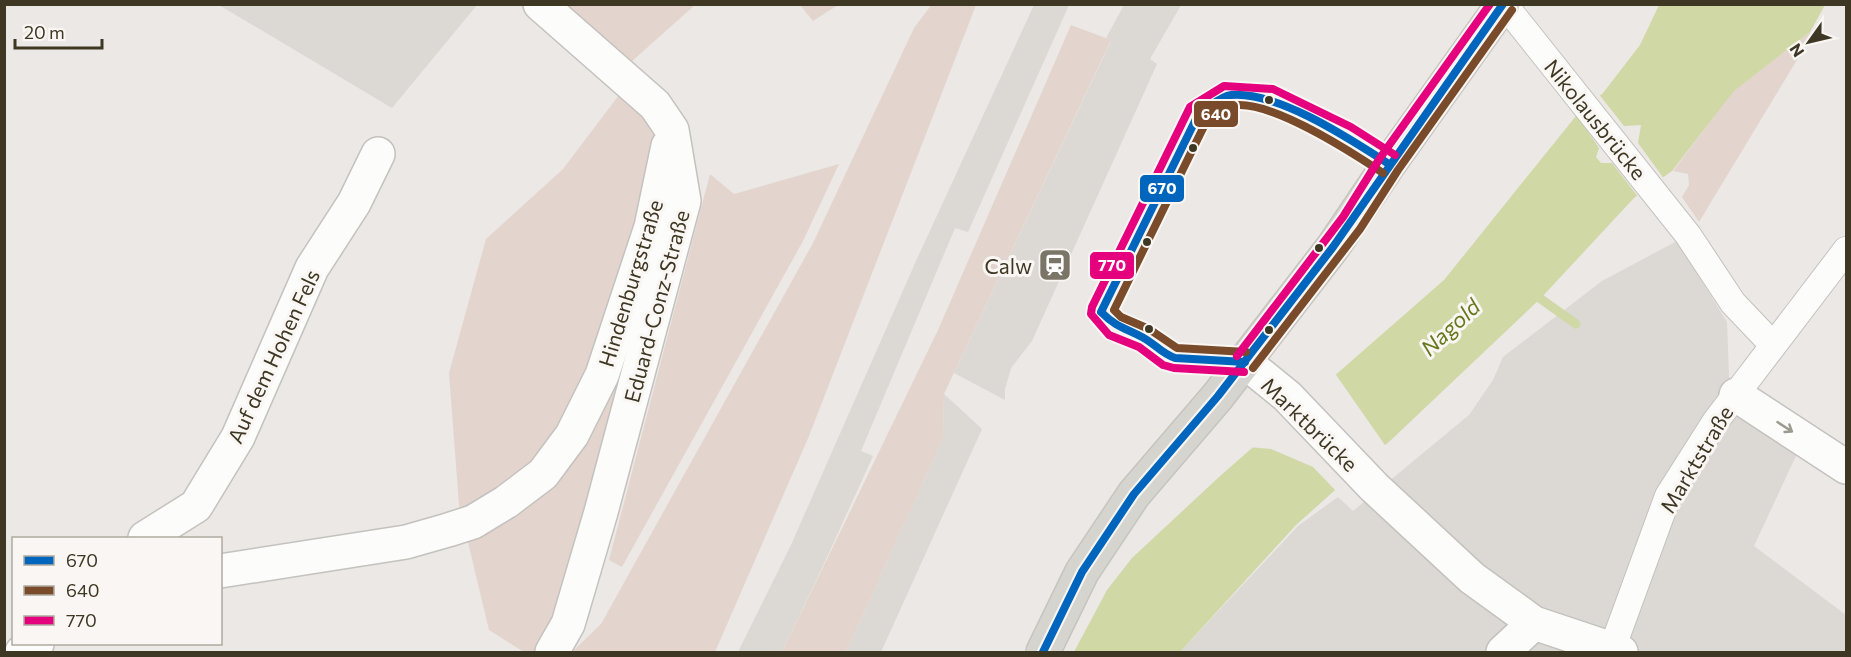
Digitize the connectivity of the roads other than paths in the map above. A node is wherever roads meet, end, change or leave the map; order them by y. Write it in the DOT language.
graph roads {
  1 [pos="540,4"];
  2 [pos="1503,4"];
  3 [pos="672,130"];
  4 [pos="378,154"];
  5 [pos="1846,250"];
  6 [pos="1773,345"];
  7 [pos="1245,362"];
  8 [pos="1736,395"];
  9 [pos="1846,467"];
  10 [pos="147,537"];
  11 [pos="222,571"];
  12 [pos="1534,623"];
  13 [pos="1616,651"];
  14 [pos="552,652"];
  15 [pos="1043,652"];
  16 [pos="1503,652"];
  1 -- 3 [label="street, Eduard-Conz-Straße"];
  2 -- 6 [label="street, Nikolausbrücke"];
  2 -- 7 [label="main road"];
  3 -- 11 [label="street, Hindenburgstraße"];
  3 -- 14 [label="street, Eduard-Conz-Straße"];
  4 -- 10 [label="street, Auf dem Hohen Fels"];
  5 -- 6 [label="street, Marktstraße"];
  6 -- 8 [label="street, Marktstraße"];
  7 -- 12 [label="street, Marktbrücke"];
  7 -- 15 [label="main road"];
  8 -- 9 [label="street, one-way"];
  8 -- 13 [label="street, Marktstraße"];
  12 -- 13 [label="street, Marktstraße"];
  12 -- 16 [label="street"];
}
